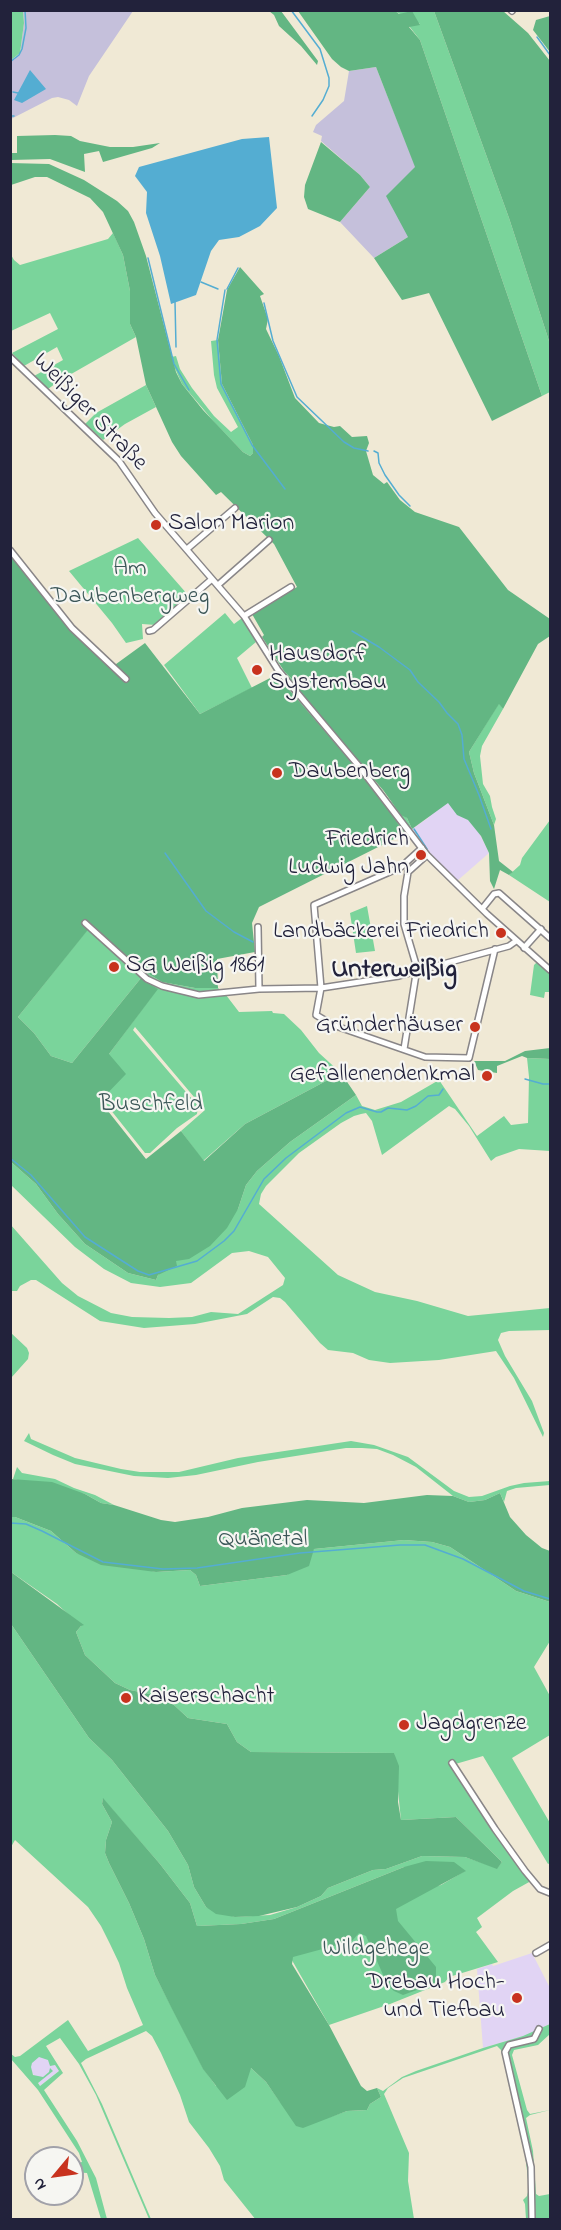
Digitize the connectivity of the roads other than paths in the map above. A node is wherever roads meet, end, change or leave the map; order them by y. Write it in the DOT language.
graph roads {
  1 [pos="10,357"];
  2 [pos="235,508"];
  3 [pos="269,540"];
  4 [pos="187,549"];
  5 [pos="10,550"];
  6 [pos="212,579"];
  7 [pos="218,585"];
  8 [pos="291,587"];
  9 [pos="244,616"];
  10 [pos="149,631"];
  11 [pos="126,679"];
  12 [pos="422,848"];
  13 [pos="427,855"];
  14 [pos="403,866"];
  15 [pos="408,872"];
  16 [pos="482,909"];
  17 [pos="85,923"];
  18 [pos="258,927"];
  19 [pos="541,929"];
  20 [pos="550,938"];
  21 [pos="516,941"];
  22 [pos="525,948"];
  23 [pos="495,949"];
  24 [pos="550,970"];
  25 [pos="416,971"];
  26 [pos="321,988"];
  27 [pos="259,989"];
  28 [pos="404,1049"];
  29 [pos="452,1763"];
  30 [pos="550,1893"];
  31 [pos="550,1945"];
  32 [pos="536,1953"];
  33 [pos="539,2029"];
  34 [pos="532,2220"];
  1 -- 4 [label="street, Weißiger Straße"];
  2 -- 4 [label="street"];
  3 -- 7 [label="street"];
  4 -- 6 [label="street, Weißiger Straße"];
  5 -- 11 [label="street"];
  6 -- 7 [label="street, Weißiger Straße"];
  6 -- 10 [label="street"];
  7 -- 9 [label="street, Weißiger Straße"];
  8 -- 9 [label="street"];
  9 -- 12 [label="street, Weißiger Straße"];
  12 -- 13 [label="street, Weißiger Straße"];
  12 -- 14 [label="street"];
  13 -- 15 [label="street"];
  13 -- 16 [label="street, Weißiger Straße"];
  14 -- 15 [label="street"];
  14 -- 26 [label="street"];
  15 -- 25 [label="street"];
  16 -- 19 [label="street"];
  16 -- 21 [label="street, Weißiger Straße"];
  17 -- 27 [label="street"];
  18 -- 27 [label="street"];
  19 -- 20 [label="street"];
  19 -- 22 [label="street"];
  21 -- 22 [label="street, Weißiger Straße"];
  21 -- 23 [label="street"];
  22 -- 24 [label="street, Weißiger Straße"];
  23 -- 25 [label="street"];
  23 -- 28 [label="street"];
  25 -- 26 [label="street"];
  25 -- 28 [label="street"];
  26 -- 27 [label="street"];
  26 -- 28 [label="street"];
  29 -- 30 [label="street"];
  31 -- 32 [label="street"];
  33 -- 34 [label="street"];
}
